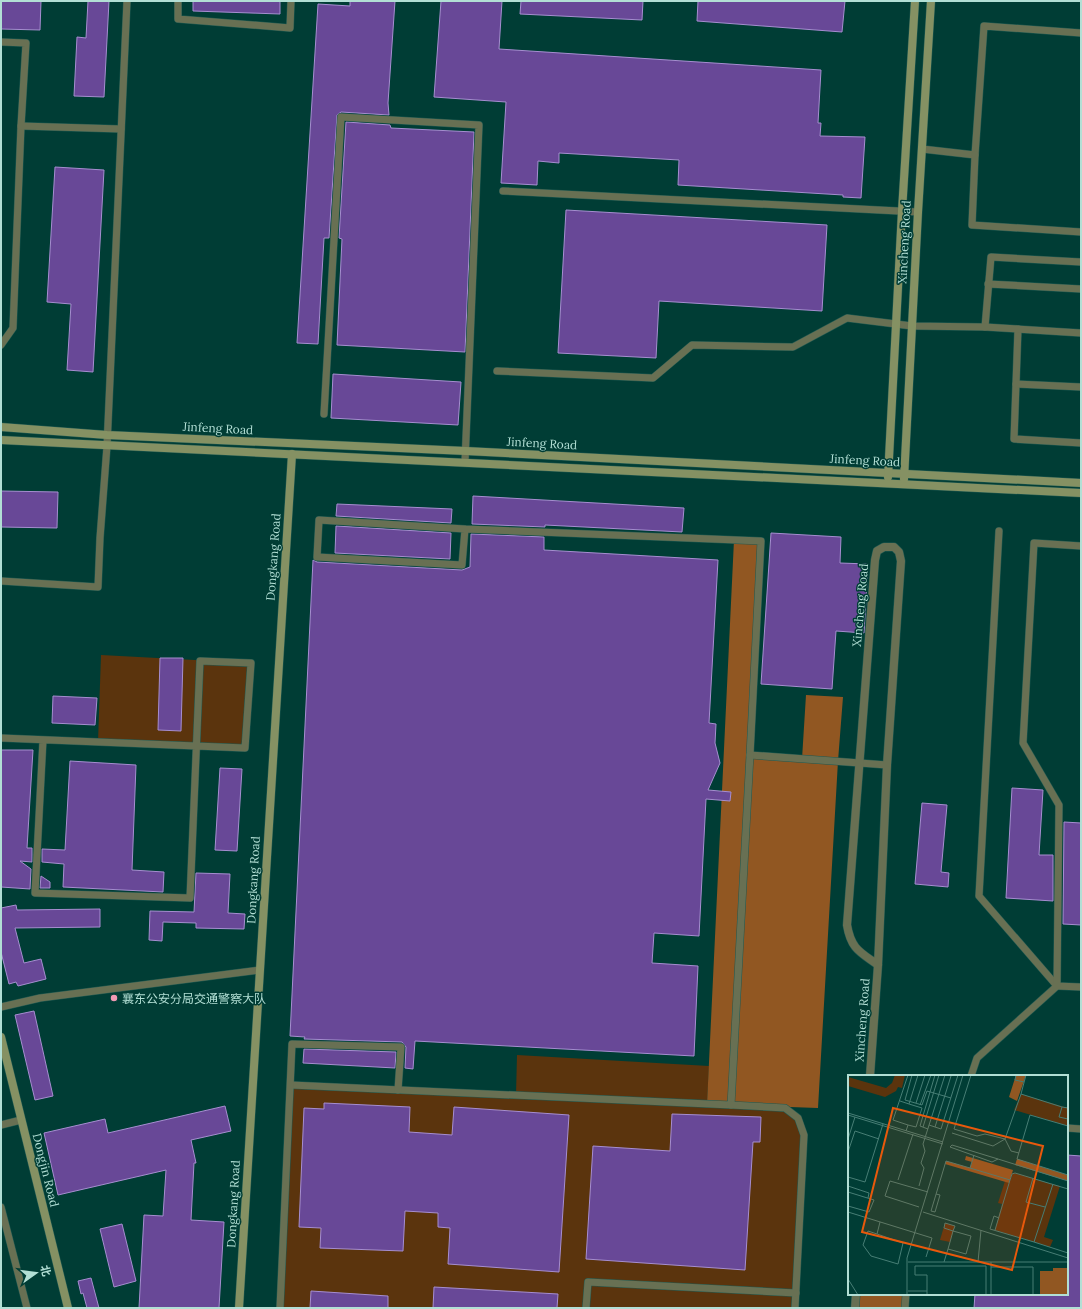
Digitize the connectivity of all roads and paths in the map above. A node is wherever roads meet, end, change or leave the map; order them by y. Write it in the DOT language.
graph roads {
  1 [pos="127,1"];
  2 [pos="178,1"];
  3 [pos="291,1"];
  4 [pos="915,1"];
  5 [pos="931,1"];
  6 [pos="1081,33"];
  7 [pos="1,42"];
  8 [pos="21,126"];
  9 [pos="121,129"];
  10 [pos="922,149"];
  11 [pos="975,154"];
  12 [pos="503,191"];
  13 [pos="902,211"];
  14 [pos="918,212"];
  15 [pos="1081,232"];
  16 [pos="1081,262"];
  17 [pos="988,284"];
  18 [pos="1081,289"];
  19 [pos="896,324"];
  20 [pos="912,326"];
  21 [pos="985,327"];
  22 [pos="1018,329"];
  23 [pos="1081,333"];
  24 [pos="1,345"];
  25 [pos="497,371"];
  26 [pos="1016,384"];
  27 [pos="1081,387"];
  28 [pos="324,414"];
  29 [pos="1,428"];
  30 [pos="107,435"];
  31 [pos="1,440"];
  32 [pos="1081,443"];
  33 [pos="106,446"];
  34 [pos="466,451"];
  35 [pos="292,454"];
  36 [pos="465,462"];
  37 [pos="888,474"];
  38 [pos="904,474"];
  39 [pos="888,483"];
  40 [pos="1081,483"];
  41 [pos="904,484"];
  42 [pos="1081,493"];
  43 [pos="466,529"];
  44 [pos="998,531"];
  45 [pos="1081,546"];
  46 [pos="1,581"];
  47 [pos="1,738"];
  48 [pos="44,740"];
  49 [pos="196,746"];
  50 [pos="750,755"];
  51 [pos="860,762"];
  52 [pos="887,765"];
  53 [pos="878,966"];
  54 [pos="260,970"];
  55 [pos="1057,986"];
  56 [pos="1081,987"];
  57 [pos="1,1007"];
  58 [pos="1,1037"];
  59 [pos="870,1075"];
  60 [pos="971,1075"];
  61 [pos="291,1085"];
  62 [pos="398,1090"];
  63 [pos="731,1105"];
  64 [pos="22,1120"];
  65 [pos="1,1125"];
  66 [pos="1068,1128"];
  67 [pos="1081,1129"];
  68 [pos="1,1207"];
  69 [pos="796,1293"];
  70 [pos="856,1295"];
  71 [pos="906,1295"];
  72 [pos="27,1308"];
  73 [pos="68,1308"];
  74 [pos="239,1308"];
  75 [pos="280,1308"];
  76 [pos="586,1308"];
  77 [pos="795,1308"];
  78 [pos="855,1308"];
  79 [pos="905,1308"];
  1 -- 9 [label="lane"];
  2 -- 3 [label="lane"];
  4 -- 13 [label="street, Xincheng Road"];
  5 -- 10 [label="street, Xincheng Road"];
  6 -- 11 [label="lane"];
  7 -- 8 [label="lane"];
  8 -- 9 [label="lane"];
  8 -- 24 [label="lane"];
  9 -- 30 [label="lane"];
  10 -- 11 [label="lane"];
  10 -- 14 [label="street, Xincheng Road"];
  11 -- 15 [label="lane"];
  12 -- 13 [label="lane"];
  13 -- 14 [label="lane"];
  13 -- 19 [label="street, Xincheng Road"];
  14 -- 20 [label="street, Xincheng Road"];
  16 -- 17 [label="lane"];
  17 -- 18 [label="lane"];
  17 -- 21 [label="lane"];
  19 -- 20 [label="lane"];
  19 -- 25 [label="lane"];
  19 -- 37 [label="street, Xincheng Road"];
  20 -- 21 [label="lane"];
  20 -- 38 [label="street, Xincheng Road"];
  21 -- 22 [label="lane"];
  22 -- 23 [label="lane"];
  22 -- 26 [label="lane"];
  26 -- 27 [label="lane"];
  26 -- 32 [label="lane"];
  28 -- 34 [label="lane"];
  29 -- 30 [label="street, Jinfeng Road"];
  30 -- 33 [label="lane"];
  30 -- 34 [label="street, Jinfeng Road"];
  31 -- 33 [label="street, Jinfeng Road"];
  33 -- 35 [label="street, Jinfeng Road"];
  33 -- 46 [label="lane"];
  34 -- 36 [label="lane"];
  34 -- 37 [label="street, Jinfeng Road"];
  35 -- 36 [label="street, Jinfeng Road"];
  35 -- 54 [label="street, Dongkang Road"];
  36 -- 39 [label="street, Jinfeng Road"];
  37 -- 38 [label="street, Jinfeng Road"];
  37 -- 39 [label="street, Xincheng Road"];
  38 -- 40 [label="street, Jinfeng Road"];
  38 -- 41 [label="street, Xincheng Road"];
  39 -- 41 [label="street, Jinfeng Road"];
  41 -- 42 [label="street, Jinfeng Road"];
  43 -- 43 [label="lane"];
  43 -- 50 [label="lane"];
  44 -- 55 [label="lane"];
  45 -- 55 [label="lane"];
  47 -- 48 [label="lane"];
  48 -- 49 [label="lane"];
  48 -- 49 [label="lane"];
  49 -- 49 [label="lane"];
  50 -- 51 [label="lane"];
  50 -- 63 [label="lane"];
  51 -- 52 [label="lane"];
  51 -- 52 [label="street, Xincheng Road"];
  51 -- 53 [label="street, Xincheng Road"];
  52 -- 53 [label="street, Xincheng Road"];
  53 -- 59 [label="street, Xincheng Road"];
  54 -- 57 [label="lane"];
  54 -- 74 [label="street, Dongkang Road"];
  55 -- 56 [label="lane"];
  55 -- 60 [label="lane"];
  58 -- 64 [label="street, Dongjin Road"];
  61 -- 62 [label="lane"];
  61 -- 62 [label="lane"];
  61 -- 75 [label="lane"];
  62 -- 63 [label="lane"];
  63 -- 69 [label="lane"];
  64 -- 65 [label="lane"];
  64 -- 73 [label="street, Dongjin Road"];
  66 -- 67 [label="lane"];
  68 -- 72 [label="lane"];
  69 -- 76 [label="lane"];
  69 -- 77 [label="lane"];
  70 -- 78 [label="street"];
  71 -- 79 [label="lane"];
}
